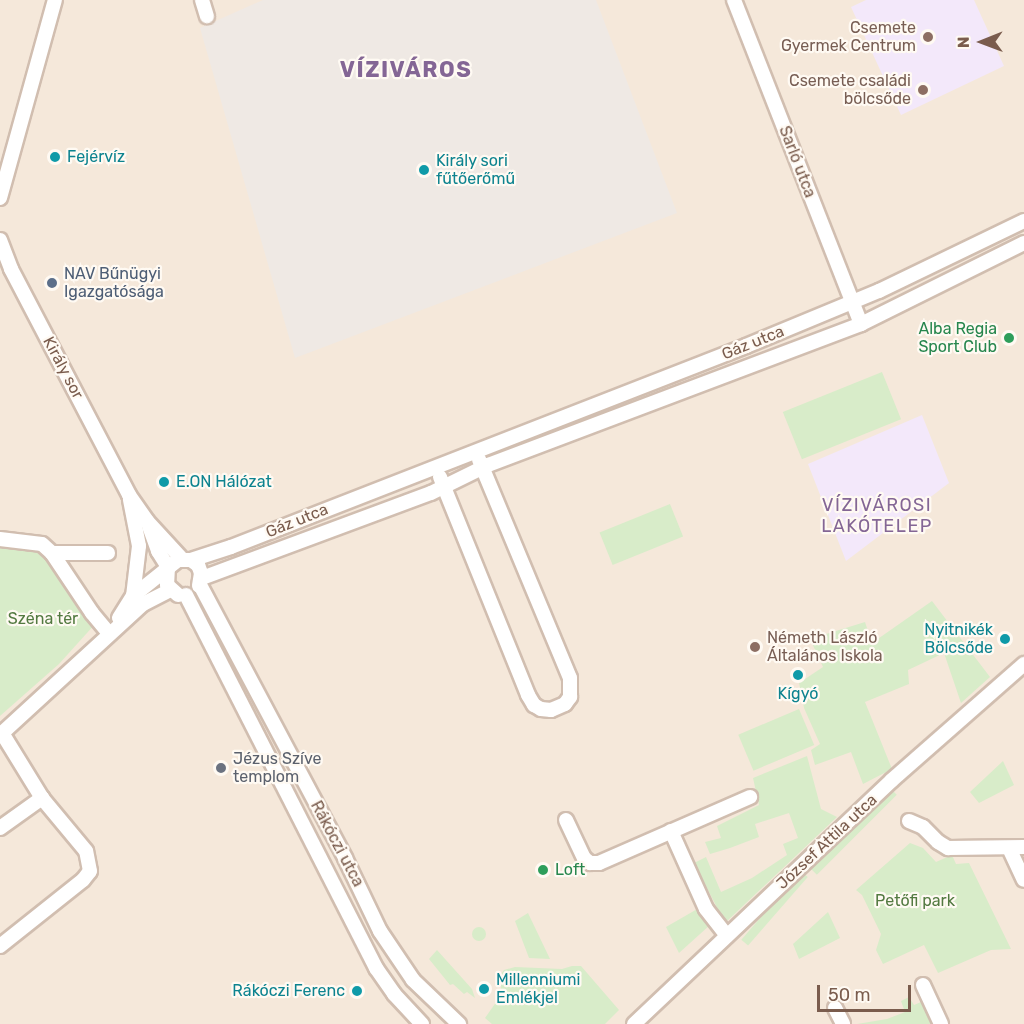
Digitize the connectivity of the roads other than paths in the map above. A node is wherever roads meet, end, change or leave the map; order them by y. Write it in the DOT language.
graph roads {
  1 [pos="55,0"];
  2 [pos="202,0"];
  3 [pos="734,0"];
  4 [pos="207,16"];
  5 [pos="0,198"];
  6 [pos="1024,221"];
  7 [pos="0,240"];
  8 [pos="1024,243"];
  9 [pos="852,303"];
  10 [pos="861,324"];
  11 [pos="476,449"];
  12 [pos="436,467"];
  13 [pos="483,467"];
  14 [pos="443,485"];
  15 [pos="129,495"];
  16 [pos="147,521"];
  17 [pos="0,539"];
  18 [pos="52,553"];
  19 [pos="108,553"];
  20 [pos="186,559"];
  21 [pos="168,567"];
  22 [pos="201,581"];
  23 [pos="170,591"];
  24 [pos="186,595"];
  25 [pos="133,596"];
  26 [pos="110,633"];
  27 [pos="1024,664"];
  28 [pos="1,734"];
  29 [pos="750,797"];
  30 [pos="42,798"];
  31 [pos="566,820"];
  32 [pos="909,821"];
  33 [pos="0,828"];
  34 [pos="671,831"];
  35 [pos="1024,847"];
  36 [pos="1009,848"];
  37 [pos="1024,880"];
  38 [pos="727,936"];
  39 [pos="0,946"];
  40 [pos="923,985"];
  41 [pos="835,1008"];
  42 [pos="421,1023"];
  43 [pos="459,1024"];
  44 [pos="634,1024"];
  45 [pos="843,1024"];
  46 [pos="940,1024"];
  1 -- 5 [label="street"];
  2 -- 4 [label="street"];
  3 -- 9 [label="street, Sarló utca"];
  6 -- 9 [label="street, Gáz utca"];
  7 -- 15 [label="street, Király sor"];
  8 -- 10 [label="street, Gáz utca"];
  9 -- 10 [label="street, Sarló utca"];
  9 -- 11 [label="street, Gáz utca"];
  10 -- 13 [label="street, Gáz utca"];
  11 -- 12 [label="street, Gáz utca"];
  11 -- 13 [label="street"];
  12 -- 14 [label="street"];
  12 -- 20 [label="street, Gáz utca"];
  13 -- 14 [label="street, Gáz utca"];
  13 -- 14 [label="street"];
  14 -- 22 [label="street, Gáz utca"];
  15 -- 16 [label="street, Király sor"];
  15 -- 25 [label="street, Király sor"];
  16 -- 20 [label="street, Király sor"];
  16 -- 21 [label="street, Király sor"];
  17 -- 18 [label="street"];
  18 -- 19 [label="street"];
  18 -- 26 [label="street"];
  20 -- 21 [label="street"];
  20 -- 22 [label="street"];
  21 -- 23 [label="street"];
  21 -- 25 [label="street"];
  22 -- 24 [label="street"];
  22 -- 43 [label="street, Rákóczi utca"];
  23 -- 24 [label="street"];
  23 -- 26 [label="street"];
  24 -- 42 [label="street, Rákóczi utca"];
  25 -- 26 [label="street"];
  26 -- 28 [label="street"];
  27 -- 38 [label="street, József Attila utca"];
  28 -- 30 [label="street"];
  29 -- 34 [label="street"];
  30 -- 33 [label="street"];
  30 -- 39 [label="street"];
  31 -- 34 [label="street"];
  32 -- 36 [label="street"];
  34 -- 38 [label="street"];
  35 -- 36 [label="street"];
  36 -- 37 [label="street"];
  38 -- 44 [label="street, József Attila utca"];
  40 -- 46 [label="street"];
  41 -- 45 [label="street"];
}
